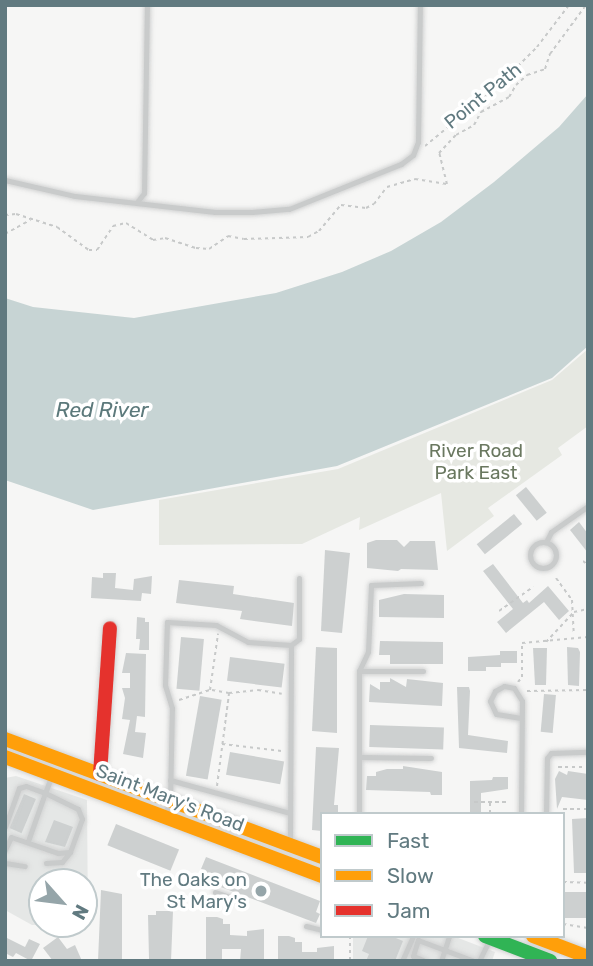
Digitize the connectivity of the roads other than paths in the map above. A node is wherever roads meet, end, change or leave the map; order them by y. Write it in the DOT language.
graph roads {
  1 [pos="147,5"];
  2 [pos="420,5"];
  3 [pos="5,180"];
  4 [pos="137,202"];
  5 [pos="588,506"];
  6 [pos="546,542"];
  7 [pos="299,578"];
  8 [pos="421,583"];
  9 [pos="110,628"];
  10 [pos="290,645"];
  11 [pos="359,671"];
  12 [pos="423,671"];
  13 [pos="521,718"];
  14 [pos="5,738"];
  15 [pos="588,751"];
  16 [pos="5,757"];
  17 [pos="360,757"];
  18 [pos="430,758"];
  19 [pos="5,767"];
  20 [pos="36,769"];
  21 [pos="100,774"];
  22 [pos="52,775"];
  23 [pos="170,780"];
  24 [pos="45,793"];
  25 [pos="170,801"];
  26 [pos="33,807"];
  27 [pos="40,810"];
  28 [pos="359,812"];
  29 [pos="521,812"];
  30 [pos="546,812"];
  31 [pos="290,813"];
  32 [pos="164,817"];
  33 [pos="5,827"];
  34 [pos="8,836"];
  35 [pos="28,841"];
  36 [pos="290,845"];
  37 [pos="5,850"];
  38 [pos="70,852"];
  39 [pos="320,856"];
  40 [pos="5,863"];
  41 [pos="47,863"];
  42 [pos="25,866"];
  43 [pos="320,875"];
  44 [pos="215,892"];
  45 [pos="235,899"];
  46 [pos="306,926"];
  47 [pos="320,930"];
  48 [pos="413,938"];
  49 [pos="413,938"];
  50 [pos="415,938"];
  51 [pos="448,938"];
  52 [pos="487,938"];
  53 [pos="490,938"];
  54 [pos="541,938"];
  55 [pos="444,950"];
  56 [pos="588,957"];
  57 [pos="402,961"];
  58 [pos="425,961"];
  59 [pos="440,961"];
  60 [pos="474,961"];
  61 [pos="480,961"];
  62 [pos="550,961"];
  1 -- 4 [label="lane"];
  2 -- 4 [label="lane"];
  3 -- 4 [label="lane"];
  5 -- 6 [label="lane"];
  6 -- 6 [label="lane"];
  7 -- 10 [label="lane"];
  8 -- 11 [label="lane"];
  9 -- 21 [label="main road"];
  10 -- 23 [label="lane"];
  10 -- 31 [label="lane"];
  11 -- 12 [label="lane"];
  11 -- 17 [label="lane"];
  13 -- 13 [label="lane"];
  13 -- 29 [label="lane"];
  14 -- 21 [label="main road, Saint Mary's Road"];
  15 -- 30 [label="lane"];
  16 -- 20 [label="main road, Saint Mary's Road"];
  17 -- 18 [label="lane"];
  17 -- 28 [label="lane"];
  19 -- 20 [label="main road"];
  20 -- 22 [label="main road, Saint Mary's Road"];
  21 -- 25 [label="main road, Saint Mary's Road"];
  22 -- 24 [label="lane"];
  22 -- 32 [label="main road, Saint Mary's Road"];
  23 -- 25 [label="lane"];
  23 -- 31 [label="lane"];
  24 -- 27 [label="lane"];
  24 -- 33 [label="lane"];
  24 -- 38 [label="lane"];
  25 -- 32 [label="lane"];
  25 -- 36 [label="main road, Saint Mary's Road"];
  26 -- 27 [label="lane"];
  27 -- 35 [label="lane"];
  31 -- 36 [label="lane"];
  32 -- 43 [label="main road, Saint Mary's Road"];
  34 -- 35 [label="lane"];
  34 -- 37 [label="lane"];
  35 -- 38 [label="lane"];
  36 -- 39 [label="main road, Saint Mary's Road"];
  38 -- 41 [label="lane"];
  40 -- 42 [label="lane"];
  44 -- 45 [label="lane"];
  46 -- 47 [label="lane"];
  48 -- 57 [label="lane"];
  49 -- 58 [label="lane"];
  50 -- 55 [label="lane"];
  51 -- 55 [label="lane"];
  52 -- 61 [label="lane"];
  53 -- 62 [label="main road"];
  54 -- 56 [label="main road"];
  55 -- 59 [label="lane"];
  55 -- 60 [label="lane"];
}
